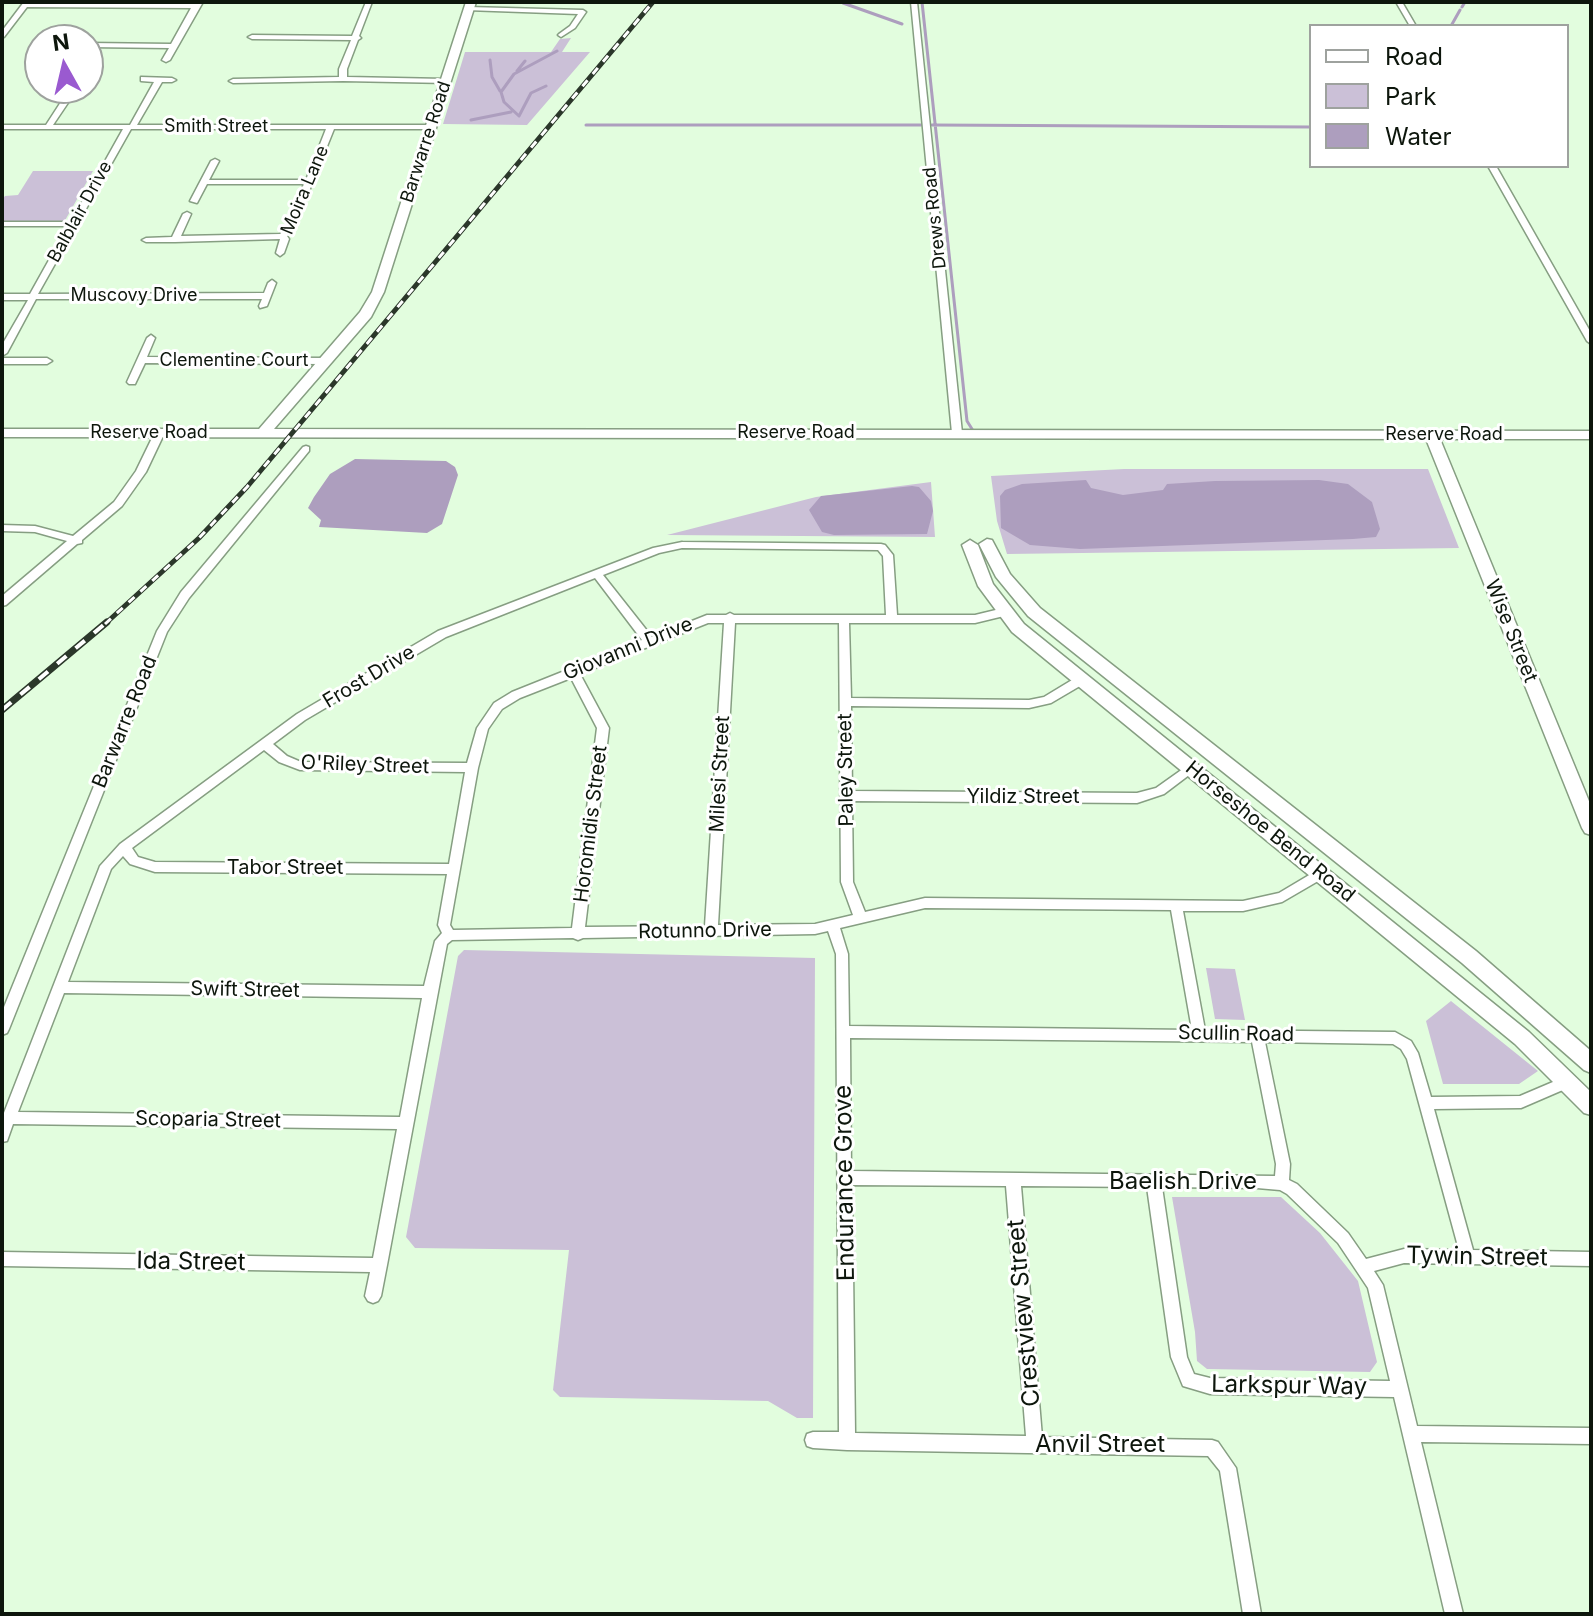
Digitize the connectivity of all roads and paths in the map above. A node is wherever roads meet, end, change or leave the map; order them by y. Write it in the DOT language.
graph roads {
  1 [pos="369,2"];
  2 [pos="914,2"];
  3 [pos="1399,2"];
  4 [pos="26,4"];
  5 [pos="198,4"];
  6 [pos="470,6"];
  7 [pos="1412,24"];
  8 [pos="561,35"];
  9 [pos="2,36"];
  10 [pos="252,37"];
  11 [pos="357,38"];
  12 [pos="104,45"];
  13 [pos="174,46"];
  14 [pos="166,60"];
  15 [pos="144,79"];
  16 [pos="343,79"];
  17 [pos="159,80"];
  18 [pos="172,80"];
  19 [pos="233,81"];
  20 [pos="445,81"];
  21 [pos="63,104"];
  22 [pos="2,127"];
  23 [pos="48,127"];
  24 [pos="130,127"];
  25 [pos="331,127"];
  26 [pos="431,127"];
  27 [pos="215,161"];
  28 [pos="1493,168"];
  29 [pos="204,182"];
  30 [pos="309,182"];
  31 [pos="194,201"];
  32 [pos="187,214"];
  33 [pos="2,224"];
  34 [pos="73,224"];
  35 [pos="282,236"];
  36 [pos="146,240"];
  37 [pos="175,240"];
  38 [pos="280,253"];
  39 [pos="272,283"];
  40 [pos="34,296"];
  41 [pos="2,297"];
  42 [pos="151,338"];
  43 [pos="1591,341"];
  44 [pos="2,353"];
  45 [pos="142,360"];
  46 [pos="2,361"];
  47 [pos="47,361"];
  48 [pos="325,361"];
  49 [pos="132,382"];
  50 [pos="264,432"];
  51 [pos="2,433"];
  52 [pos="957,433"];
  53 [pos="159,434"];
  54 [pos="1431,435"];
  55 [pos="1591,435"];
  56 [pos="306,449"];
  57 [pos="2,528"];
  58 [pos="78,541"];
  59 [pos="596,573"];
  60 [pos="2,602"];
  61 [pos="1025,604"];
  62 [pos="1004,612"];
  63 [pos="730,617"];
  64 [pos="844,618"];
  65 [pos="892,619"];
  66 [pos="648,640"];
  67 [pos="1102,668"];
  68 [pos="573,671"];
  69 [pos="1081,680"];
  70 [pos="845,702"];
  71 [pos="265,744"];
  72 [pos="472,768"];
  73 [pos="1191,769"];
  74 [pos="847,796"];
  75 [pos="1591,828"];
  76 [pos="124,847"];
  77 [pos="1342,858"];
  78 [pos="453,869"];
  79 [pos="1321,873"];
  80 [pos="1176,905"];
  81 [pos="861,918"];
  82 [pos="833,926"];
  83 [pos="711,931"];
  84 [pos="449,935"];
  85 [pos="578,935"];
  86 [pos="59,987"];
  87 [pos="432,992"];
  88 [pos="2,1029"];
  89 [pos="843,1032"];
  90 [pos="1199,1034"];
  91 [pos="1257,1035"];
  92 [pos="1591,1064"];
  93 [pos="1567,1082"];
  94 [pos="1426,1103"];
  95 [pos="1591,1106"];
  96 [pos="9,1118"];
  97 [pos="406,1123"];
  98 [pos="2,1136"];
  99 [pos="845,1178"];
  100 [pos="1013,1181"];
  101 [pos="1154,1182"];
  102 [pos="1282,1183"];
  103 [pos="1468,1257"];
  104 [pos="2,1259"];
  105 [pos="1591,1259"];
  106 [pos="380,1265"];
  107 [pos="1365,1266"];
  108 [pos="373,1296"];
  109 [pos="1400,1389"];
  110 [pos="1411,1434"];
  111 [pos="1591,1436"];
  112 [pos="813,1440"];
  113 [pos="847,1442"];
  114 [pos="1035,1445"];
  115 [pos="1252,1614"];
  116 [pos="1454,1614"];
  1 -- 11 [label="street"];
  2 -- 52 [label="street, Drews Road"];
  3 -- 7 [label="street"];
  4 -- 5 [label="street"];
  4 -- 9 [label="street"];
  5 -- 13 [label="street"];
  6 -- 8 [label="street"];
  6 -- 20 [label="street, Barwarre Road"];
  10 -- 11 [label="street"];
  11 -- 16 [label="street"];
  12 -- 13 [label="street"];
  13 -- 14 [label="street"];
  15 -- 17 [label="street"];
  16 -- 19 [label="street"];
  16 -- 20 [label="street"];
  17 -- 18 [label="street"];
  17 -- 24 [label="street, Balblair Drive"];
  20 -- 26 [label="street, Barwarre Road"];
  21 -- 23 [label="street"];
  22 -- 23 [label="street, Smith Street"];
  23 -- 24 [label="street, Smith Street"];
  24 -- 25 [label="street, Smith Street"];
  24 -- 34 [label="street, Balblair Drive"];
  25 -- 26 [label="street, Smith Street"];
  25 -- 30 [label="street, Moira Lane"];
  26 -- 48 [label="street, Barwarre Road"];
  27 -- 29 [label="street"];
  28 -- 43 [label="street"];
  29 -- 30 [label="street"];
  29 -- 31 [label="street"];
  30 -- 35 [label="street, Moira Lane"];
  32 -- 37 [label="street"];
  33 -- 34 [label="street"];
  34 -- 40 [label="street, Balblair Drive"];
  35 -- 37 [label="street"];
  35 -- 38 [label="street, Moira Lane"];
  36 -- 37 [label="street"];
  39 -- 40 [label="street, Muscovy Drive"];
  40 -- 41 [label="street, Muscovy Drive"];
  40 -- 44 [label="street, Balblair Drive"];
  42 -- 45 [label="street, Clementine Court"];
  45 -- 48 [label="street, Clementine Court"];
  45 -- 49 [label="street, Clementine Court"];
  46 -- 47 [label="street"];
  48 -- 50 [label="street, Barwarre Road"];
  50 -- 52 [label="street, Reserve Road"];
  50 -- 53 [label="street, Reserve Road"];
  51 -- 53 [label="street, Reserve Road"];
  52 -- 54 [label="street, Reserve Road"];
  53 -- 58 [label="street"];
  54 -- 55 [label="street, Reserve Road"];
  54 -- 75 [label="street, Wise Street"];
  56 -- 88 [label="street, Barwarre Road"];
  57 -- 58 [label="street"];
  58 -- 60 [label="street"];
  59 -- 65 [label="street, Frost Drive"];
  59 -- 66 [label="street"];
  59 -- 71 [label="street, Frost Drive"];
  61 -- 62 [label="street"];
  61 -- 62 [label="street, Horseshoe Bend Road"];
  61 -- 67 [label="street, Horseshoe Bend Road"];
  62 -- 65 [label="street, Giovanni Drive"];
  62 -- 69 [label="street, Horseshoe Bend Road"];
  63 -- 64 [label="street, Giovanni Drive"];
  63 -- 66 [label="street, Giovanni Drive"];
  63 -- 83 [label="street, Milesi Street"];
  64 -- 65 [label="street, Giovanni Drive"];
  64 -- 70 [label="street, Paley Street"];
  66 -- 68 [label="street, Giovanni Drive"];
  67 -- 69 [label="street"];
  67 -- 77 [label="street, Horseshoe Bend Road"];
  68 -- 72 [label="street, Giovanni Drive"];
  68 -- 85 [label="street, Horomidis Street"];
  69 -- 70 [label="street"];
  69 -- 73 [label="street, Horseshoe Bend Road"];
  70 -- 74 [label="street, Paley Street"];
  71 -- 72 [label="street, O'Riley Street"];
  71 -- 76 [label="street, Frost Drive"];
  72 -- 78 [label="street, Giovanni Drive"];
  73 -- 74 [label="street, Yildiz Street"];
  73 -- 79 [label="street, Horseshoe Bend Road"];
  74 -- 81 [label="street, Paley Street"];
  76 -- 78 [label="street, Tabor Street"];
  76 -- 86 [label="street, Frost Drive"];
  77 -- 79 [label="street"];
  77 -- 92 [label="street, Horseshoe Bend Road"];
  78 -- 84 [label="street, Giovanni Drive"];
  79 -- 80 [label="street, Rotunno Drive"];
  79 -- 93 [label="street, Horseshoe Bend Road"];
  80 -- 81 [label="street, Rotunno Drive"];
  80 -- 90 [label="street"];
  81 -- 82 [label="street, Rotunno Drive"];
  82 -- 83 [label="street, Rotunno Drive"];
  82 -- 89 [label="street, Endurance Grove"];
  83 -- 85 [label="street, Rotunno Drive"];
  84 -- 85 [label="street, Rotunno Drive"];
  84 -- 87 [label="street"];
  86 -- 87 [label="street, Swift Street"];
  86 -- 96 [label="street, Frost Drive"];
  87 -- 97 [label="street"];
  89 -- 90 [label="street, Scullin Road"];
  89 -- 99 [label="street, Endurance Grove"];
  90 -- 91 [label="street, Scullin Road"];
  91 -- 94 [label="street, Scullin Road"];
  91 -- 102 [label="street"];
  93 -- 94 [label="street"];
  93 -- 95 [label="street, Horseshoe Bend Road"];
  94 -- 103 [label="street, Scullin Road"];
  96 -- 97 [label="street, Scoparia Street"];
  96 -- 98 [label="street, Frost Drive"];
  97 -- 106 [label="street"];
  99 -- 100 [label="street, Baelish Drive"];
  99 -- 113 [label="street, Endurance Grove"];
  100 -- 101 [label="street, Baelish Drive"];
  100 -- 114 [label="street, Crestview Street"];
  101 -- 102 [label="street, Baelish Drive"];
  101 -- 109 [label="street, Larkspur Way"];
  102 -- 107 [label="street, Baelish Drive"];
  103 -- 105 [label="street, Tywin Street"];
  103 -- 107 [label="street, Tywin Street"];
  104 -- 106 [label="street, Ida Street"];
  106 -- 108 [label="street"];
  107 -- 109 [label="street, Baelish Drive"];
  109 -- 110 [label="street, Baelish Drive"];
  110 -- 111 [label="street"];
  110 -- 116 [label="street, Baelish Drive"];
  112 -- 113 [label="street, Anvil Street"];
  113 -- 114 [label="street, Anvil Street"];
  114 -- 115 [label="street, Anvil Street"];
}
